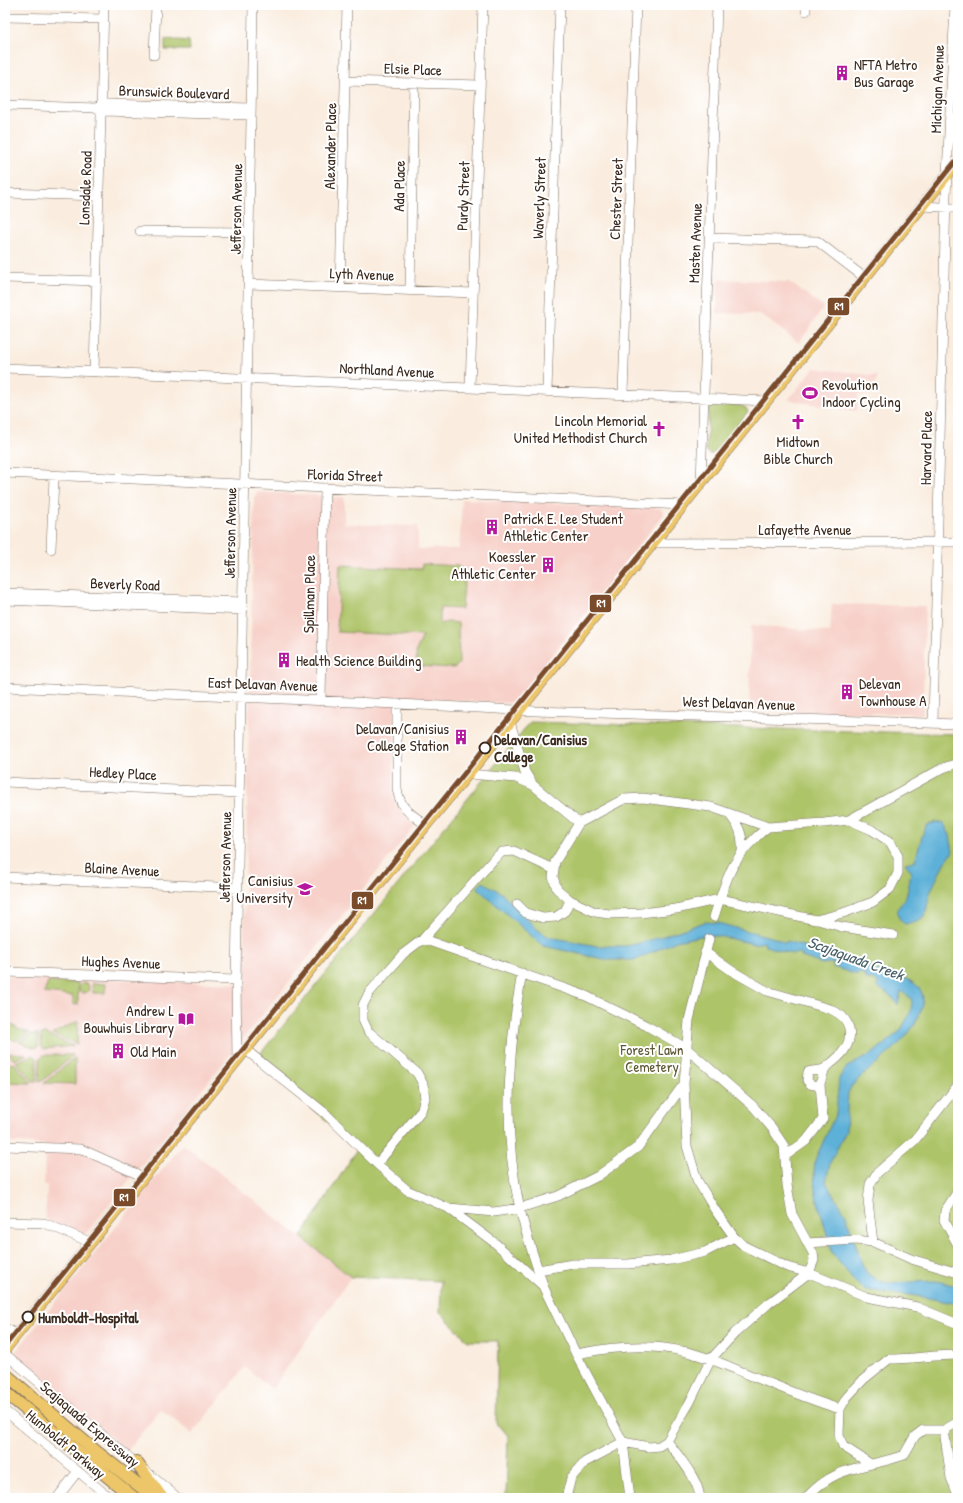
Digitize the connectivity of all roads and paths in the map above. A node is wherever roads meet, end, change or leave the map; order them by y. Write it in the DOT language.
graph roads {
  1 [pos="104,5"];
  2 [pos="156,5"];
  3 [pos="253,5"];
  4 [pos="347,5"];
  5 [pos="483,5"];
  6 [pos="560,5"];
  7 [pos="636,5"];
  8 [pos="717,5"];
  9 [pos="954,5"];
  10 [pos="5,17"];
  11 [pos="104,19"];
  12 [pos="154,56"];
  13 [pos="345,81"];
  14 [pos="414,82"];
  15 [pos="480,85"];
  16 [pos="5,105"];
  17 [pos="100,107"];
  18 [pos="251,112"];
  19 [pos="958,161"];
  20 [pos="948,174"];
  21 [pos="5,193"];
  22 [pos="99,196"];
  23 [pos="922,206"];
  24 [pos="946,208"];
  25 [pos="958,208"];
  26 [pos="140,231"];
  27 [pos="249,232"];
  28 [pos="709,238"];
  29 [pos="5,278"];
  30 [pos="865,278"];
  31 [pos="97,280"];
  32 [pos="249,284"];
  33 [pos="340,287"];
  34 [pos="410,290"];
  35 [pos="473,293"];
  36 [pos="5,368"];
  37 [pos="94,372"];
  38 [pos="247,378"];
  39 [pos="470,388"];
  40 [pos="546,391"];
  41 [pos="623,394"];
  42 [pos="704,398"];
  43 [pos="767,401"];
  44 [pos="5,473"];
  45 [pos="54,477"];
  46 [pos="701,483"];
  47 [pos="245,485"];
  48 [pos="325,488"];
  49 [pos="684,505"];
  50 [pos="958,542"];
  51 [pos="937,543"];
  52 [pos="653,544"];
  53 [pos="51,549"];
  54 [pos="5,593"];
  55 [pos="5,600"];
  56 [pos="117,601"];
  57 [pos="243,606"];
  58 [pos="5,687"];
  59 [pos="242,697"];
  60 [pos="321,701"];
  61 [pos="397,704"];
  62 [pos="519,710"];
  63 [pos="510,722"];
  64 [pos="933,723"];
  65 [pos="958,724"];
  66 [pos="958,763"];
  67 [pos="469,774"];
  68 [pos="5,782"];
  69 [pos="533,785"];
  70 [pos="240,793"];
  71 [pos="728,813"];
  72 [pos="849,820"];
  73 [pos="579,822"];
  74 [pos="426,825"];
  75 [pos="768,827"];
  76 [pos="742,850"];
  77 [pos="553,869"];
  78 [pos="5,878"];
  79 [pos="238,888"];
  80 [pos="720,899"];
  81 [pos="570,900"];
  82 [pos="517,904"];
  83 [pos="714,917"];
  84 [pos="816,920"];
  85 [pos="893,935"];
  86 [pos="709,938"];
  87 [pos="423,939"];
  88 [pos="706,952"];
  89 [pos="5,972"];
  90 [pos="522,973"];
  91 [pos="236,980"];
  92 [pos="686,1048"];
  93 [pos="246,1050"];
  94 [pos="237,1061"];
  95 [pos="825,1068"];
  96 [pos="684,1084"];
  97 [pos="820,1084"];
  98 [pos="958,1085"];
  99 [pos="5,1146"];
  100 [pos="785,1156"];
  101 [pos="377,1164"];
  102 [pos="144,1177"];
  103 [pos="958,1191"];
  104 [pos="448,1208"];
  105 [pos="520,1208"];
  106 [pos="5,1222"];
  107 [pos="734,1237"];
  108 [pos="90,1242"];
  109 [pos="872,1242"];
  110 [pos="807,1243"];
  111 [pos="958,1245"];
  112 [pos="538,1270"];
  113 [pos="809,1272"];
  114 [pos="958,1272"];
  115 [pos="543,1286"];
  116 [pos="958,1324"];
  117 [pos="5,1328"];
  118 [pos="16,1334"];
  119 [pos="5,1349"];
  120 [pos="5,1354"];
  121 [pos="576,1354"];
  122 [pos="958,1355"];
  123 [pos="711,1359"];
  124 [pos="5,1374"];
  125 [pos="5,1392"];
  126 [pos="840,1409"];
  127 [pos="5,1410"];
  128 [pos="958,1422"];
  129 [pos="944,1430"];
  130 [pos="667,1441"];
  131 [pos="623,1442"];
  132 [pos="136,1462"];
  133 [pos="869,1463"];
  134 [pos="78,1471"];
  135 [pos="958,1495"];
  136 [pos="57,1498"];
  137 [pos="110,1498"];
  138 [pos="134,1498"];
  139 [pos="155,1498"];
  140 [pos="162,1498"];
  141 [pos="178,1498"];
  142 [pos="566,1498"];
  143 [pos="630,1498"];
  144 [pos="700,1498"];
  145 [pos="806,1498"];
  1 -- 11 [label="street, Lonsdale Road"];
  2 -- 12 [label="street"];
  3 -- 18 [label="street, Jefferson Avenue"];
  4 -- 13 [label="street, Alexander Place"];
  5 -- 15 [label="street, Purdy Street"];
  6 -- 40 [label="street, Waverly Street"];
  7 -- 41 [label="street, Chester Street"];
  8 -- 28 [label="street, Masten Avenue"];
  9 -- 20 [label="street, Michigan Avenue"];
  10 -- 11 [label="street"];
  11 -- 17 [label="street, Lonsdale Road"];
  13 -- 14 [label="street, Elsie Place"];
  13 -- 33 [label="street, Alexander Place"];
  14 -- 15 [label="street, Elsie Place"];
  14 -- 34 [label="street, Ada Place"];
  15 -- 35 [label="street, Purdy Street"];
  16 -- 17 [label="street, Brunswick Boulevard"];
  17 -- 18 [label="street, Brunswick Boulevard"];
  17 -- 22 [label="street, Lonsdale Road"];
  18 -- 27 [label="street, Jefferson Avenue"];
  19 -- 20 [label="main road"];
  20 -- 23 [label="main road"];
  20 -- 24 [label="street, Harvard Place"];
  21 -- 22 [label="street"];
  22 -- 31 [label="street, Lonsdale Road"];
  23 -- 24 [label="street"];
  23 -- 30 [label="main road"];
  24 -- 25 [label="street"];
  24 -- 51 [label="street, Harvard Place"];
  26 -- 27 [label="street"];
  27 -- 32 [label="street, Jefferson Avenue"];
  28 -- 30 [label="street"];
  28 -- 42 [label="street, Masten Avenue"];
  29 -- 31 [label="street"];
  30 -- 43 [label="main road"];
  31 -- 37 [label="street, Lonsdale Road"];
  32 -- 33 [label="street, Lyth Avenue"];
  32 -- 38 [label="street, Jefferson Avenue"];
  33 -- 34 [label="street, Lyth Avenue"];
  34 -- 35 [label="street, Lyth Avenue"];
  35 -- 39 [label="street, Purdy Street"];
  36 -- 37 [label="street, Northland Avenue"];
  37 -- 38 [label="street, Northland Avenue"];
  38 -- 39 [label="street, Northland Avenue"];
  38 -- 47 [label="street, Jefferson Avenue"];
  39 -- 40 [label="street, Northland Avenue"];
  40 -- 41 [label="street, Northland Avenue"];
  41 -- 42 [label="street, Northland Avenue"];
  42 -- 43 [label="street, Northland Avenue"];
  42 -- 46 [label="street, Masten Avenue"];
  43 -- 46 [label="main road"];
  44 -- 45 [label="street, Florida Street"];
  45 -- 47 [label="street, Florida Street"];
  45 -- 53 [label="street"];
  46 -- 49 [label="main road"];
  47 -- 48 [label="street, Florida Street"];
  47 -- 57 [label="street, Jefferson Avenue"];
  48 -- 49 [label="street, Florida Street"];
  48 -- 60 [label="street, Spillman Place"];
  49 -- 52 [label="main road"];
  50 -- 51 [label="street, Lafayette Avenue"];
  51 -- 52 [label="street, Lafayette Avenue"];
  51 -- 64 [label="street, Harvard Place"];
  52 -- 62 [label="main road"];
  54 -- 56 [label="street, Beverly Road"];
  55 -- 56 [label="street, Beverly Road"];
  56 -- 57 [label="street, Beverly Road"];
  57 -- 59 [label="street, Jefferson Avenue"];
  58 -- 59 [label="street, East Delavan Avenue"];
  59 -- 60 [label="street, East Delavan Avenue"];
  59 -- 70 [label="street, Jefferson Avenue"];
  60 -- 61 [label="street, East Delavan Avenue"];
  61 -- 62 [label="street, East Delavan Avenue"];
  61 -- 74 [label="street"];
  62 -- 63 [label="main road"];
  62 -- 64 [label="street, West Delavan Avenue"];
  63 -- 67 [label="main road"];
  63 -- 69 [label="street"];
  64 -- 65 [label="street, West Delavan Avenue"];
  66 -- 72 [label="street"];
  67 -- 69 [label="street"];
  67 -- 74 [label="main road"];
  68 -- 70 [label="street, Hedley Place"];
  69 -- 73 [label="street"];
  70 -- 79 [label="street, Jefferson Avenue"];
  71 -- 73 [label="street"];
  71 -- 75 [label="street"];
  71 -- 76 [label="street"];
  72 -- 75 [label="street"];
  72 -- 84 [label="street"];
  73 -- 77 [label="street"];
  74 -- 93 [label="main road"];
  75 -- 76 [label="street"];
  76 -- 80 [label="street"];
  77 -- 81 [label="street"];
  77 -- 87 [label="street"];
  78 -- 79 [label="street, Blaine Avenue"];
  79 -- 91 [label="street, Jefferson Avenue"];
  80 -- 81 [label="street"];
  80 -- 83 [label="street"];
  80 -- 84 [label="street"];
  81 -- 82 [label="street"];
  84 -- 85 [label="street"];
  86 -- 88 [label="street"];
  87 -- 90 [label="street"];
  87 -- 101 [label="street"];
  88 -- 92 [label="street"];
  88 -- 95 [label="street"];
  89 -- 91 [label="street, Hughes Avenue"];
  90 -- 92 [label="street"];
  90 -- 105 [label="street"];
  91 -- 94 [label="street, Jefferson Avenue"];
  92 -- 96 [label="street"];
  92 -- 100 [label="street"];
  93 -- 94 [label="main road"];
  93 -- 101 [label="street"];
  94 -- 102 [label="main road"];
  95 -- 97 [label="street"];
  95 -- 97 [label="street"];
  96 -- 105 [label="street"];
  96 -- 107 [label="street"];
  97 -- 100 [label="street"];
  98 -- 109 [label="street"];
  99 -- 102 [label="street"];
  100 -- 110 [label="street"];
  101 -- 104 [label="street"];
  102 -- 108 [label="main road"];
  103 -- 111 [label="street"];
  104 -- 105 [label="street"];
  104 -- 115 [label="street"];
  105 -- 112 [label="street"];
  106 -- 108 [label="street"];
  107 -- 112 [label="street"];
  107 -- 113 [label="street"];
  108 -- 118 [label="main road"];
  109 -- 110 [label="street"];
  109 -- 114 [label="street"];
  110 -- 113 [label="street"];
  112 -- 115 [label="street"];
  113 -- 116 [label="street"];
  113 -- 123 [label="street"];
  115 -- 121 [label="street"];
  117 -- 118 [label="street"];
  118 -- 119 [label="main road"];
  120 -- 132 [label="street, Humboldt Parkway"];
  121 -- 123 [label="street"];
  121 -- 131 [label="street"];
  122 -- 126 [label="street"];
  123 -- 126 [label="street"];
  123 -- 130 [label="street"];
  124 -- 139 [label="highway, Scajaquada Expressway"];
  125 -- 138 [label="highway, Scajaquada Expressway"];
  126 -- 133 [label="street"];
  127 -- 134 [label="street, Humboldt Parkway"];
  128 -- 129 [label="street"];
  129 -- 133 [label="street"];
  129 -- 135 [label="street"];
  130 -- 131 [label="street"];
  130 -- 144 [label="street"];
  131 -- 142 [label="street"];
  131 -- 143 [label="street"];
  132 -- 140 [label="highway"];
  132 -- 141 [label="street, Humboldt Parkway"];
  133 -- 145 [label="street"];
  134 -- 136 [label="street"];
  134 -- 137 [label="street, Humboldt Parkway"];
}
